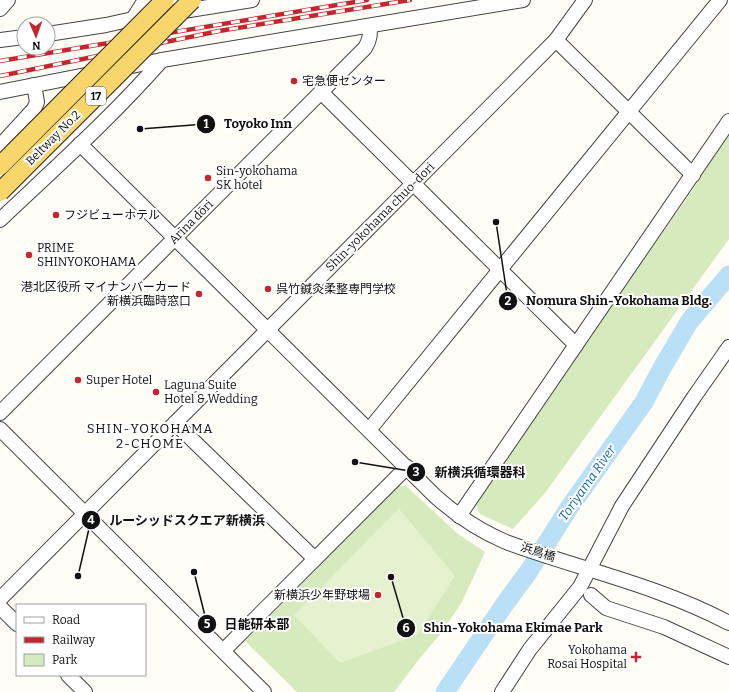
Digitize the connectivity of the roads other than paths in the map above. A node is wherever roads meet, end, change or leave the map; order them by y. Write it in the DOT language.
graph roads {
  1 [pos="8,0"];
  2 [pos="145,0"];
  3 [pos="165,0"];
  4 [pos="192,0"];
  5 [pos="523,0"];
  6 [pos="585,0"];
  7 [pos="720,0"];
  8 [pos="245,1"];
  9 [pos="0,9"];
  10 [pos="133,19"];
  11 [pos="370,26"];
  12 [pos="56,33"];
  13 [pos="16,38"];
  14 [pos="0,40"];
  15 [pos="556,40"];
  16 [pos="162,60"];
  17 [pos="34,85"];
  18 [pos="0,92"];
  19 [pos="321,92"];
  20 [pos="628,112"];
  21 [pos="729,121"];
  22 [pos="80,144"];
  23 [pos="0,146"];
  24 [pos="0,166"];
  25 [pos="693,175"];
  26 [pos="414,184"];
  27 [pos="0,192"];
  28 [pos="0,220"];
  29 [pos="175,238"];
  30 [pos="500,269"];
  31 [pos="268,330"];
  32 [pos="576,345"];
  33 [pos="729,347"];
  34 [pos="0,413"];
  35 [pos="175,423"];
  36 [pos="0,429"];
  37 [pos="369,430"];
  38 [pos="407,467"];
  39 [pos="85,514"];
  40 [pos="459,516"];
  41 [pos="315,559"];
  42 [pos="590,569"];
  43 [pos="591,595"];
  44 [pos="0,599"];
  45 [pos="0,607"];
  46 [pos="16,623"];
  47 [pos="729,623"];
  48 [pos="223,651"];
  49 [pos="725,654"];
  50 [pos="69,676"];
  51 [pos="85,692"];
  52 [pos="264,692"];
  53 [pos="502,692"];
  1 -- 9 [label="street"];
  2 -- 10 [label="street"];
  3 -- 24 [label="main road, Beltway No.2 / 17, bridge"];
  4 -- 27 [label="main road, Beltway No.2 / 17, bridge"];
  5 -- 11 [label="street"];
  6 -- 15 [label="street, Shin-yokohama chuo-dori"];
  7 -- 20 [label="street"];
  8 -- 10 [label="street"];
  10 -- 12 [label="street"];
  11 -- 16 [label="street"];
  11 -- 19 [label="street, Arīna dōri"];
  13 -- 14 [label="street"];
  15 -- 20 [label="street"];
  15 -- 26 [label="street, Shin-yokohama chuo-dori"];
  16 -- 17 [label="street"];
  16 -- 22 [label="street"];
  17 -- 18 [label="street"];
  17 -- 23 [label="street"];
  19 -- 26 [label="street"];
  19 -- 29 [label="street, Arīna dōri"];
  20 -- 25 [label="street"];
  20 -- 30 [label="street"];
  21 -- 25 [label="street"];
  22 -- 28 [label="street"];
  22 -- 29 [label="street, 浜鳥橋"];
  25 -- 32 [label="street"];
  26 -- 30 [label="street"];
  26 -- 31 [label="street, Shin-yokohama chuo-dori"];
  29 -- 31 [label="street, 浜鳥橋"];
  29 -- 34 [label="street, Arīna dōri"];
  30 -- 32 [label="street"];
  30 -- 37 [label="street"];
  31 -- 35 [label="street, Shin-yokohama chuo-dori"];
  31 -- 37 [label="street, 浜鳥橋"];
  32 -- 40 [label="street"];
  33 -- 42 [label="street"];
  35 -- 39 [label="street, Shin-yokohama chuo-dori"];
  35 -- 41 [label="street"];
  36 -- 39 [label="street"];
  37 -- 38 [label="street, 浜鳥橋"];
  38 -- 40 [label="street, 浜鳥橋"];
  38 -- 41 [label="street"];
  39 -- 44 [label="street, Shin-yokohama chuo-dori"];
  39 -- 48 [label="street"];
  40 -- 42 [label="street, 浜鳥橋"];
  41 -- 48 [label="street"];
  42 -- 47 [label="street, 浜鳥橋"];
  42 -- 53 [label="street"];
  43 -- 49 [label="street"];
  45 -- 46 [label="street"];
  48 -- 52 [label="street"];
  50 -- 51 [label="street"];
}
